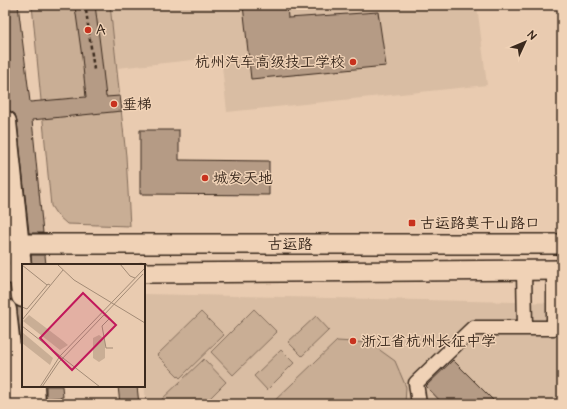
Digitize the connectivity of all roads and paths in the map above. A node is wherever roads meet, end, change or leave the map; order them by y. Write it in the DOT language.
graph roads {
  1 [pos="86,10"];
  2 [pos="94,70"];
  3 [pos="5,122"];
  4 [pos="11,244"];
  5 [pos="562,244"];
  6 [pos="558,270"];
  7 [pos="524,271"];
  8 [pos="16,274"];
  9 [pos="145,274"];
  10 [pos="22,293"];
  11 [pos="5,310"];
  12 [pos="525,328"];
  13 [pos="32,387"];
  14 [pos="15,404"];
  15 [pos="34,404"];
  16 [pos="419,404"];
  1 -- 2 [label="path"];
  3 -- 4 [label="main road"];
  4 -- 5 [label="main road, 古运路"];
  4 -- 8 [label="main road"];
  6 -- 7 [label="main road, 古运路"];
  6 -- 12 [label="street"];
  7 -- 9 [label="main road, 古运路"];
  7 -- 12 [label="street"];
  8 -- 10 [label="main road"];
  11 -- 14 [label="main road"];
  12 -- 16 [label="street"];
  13 -- 15 [label="main road"];
}
